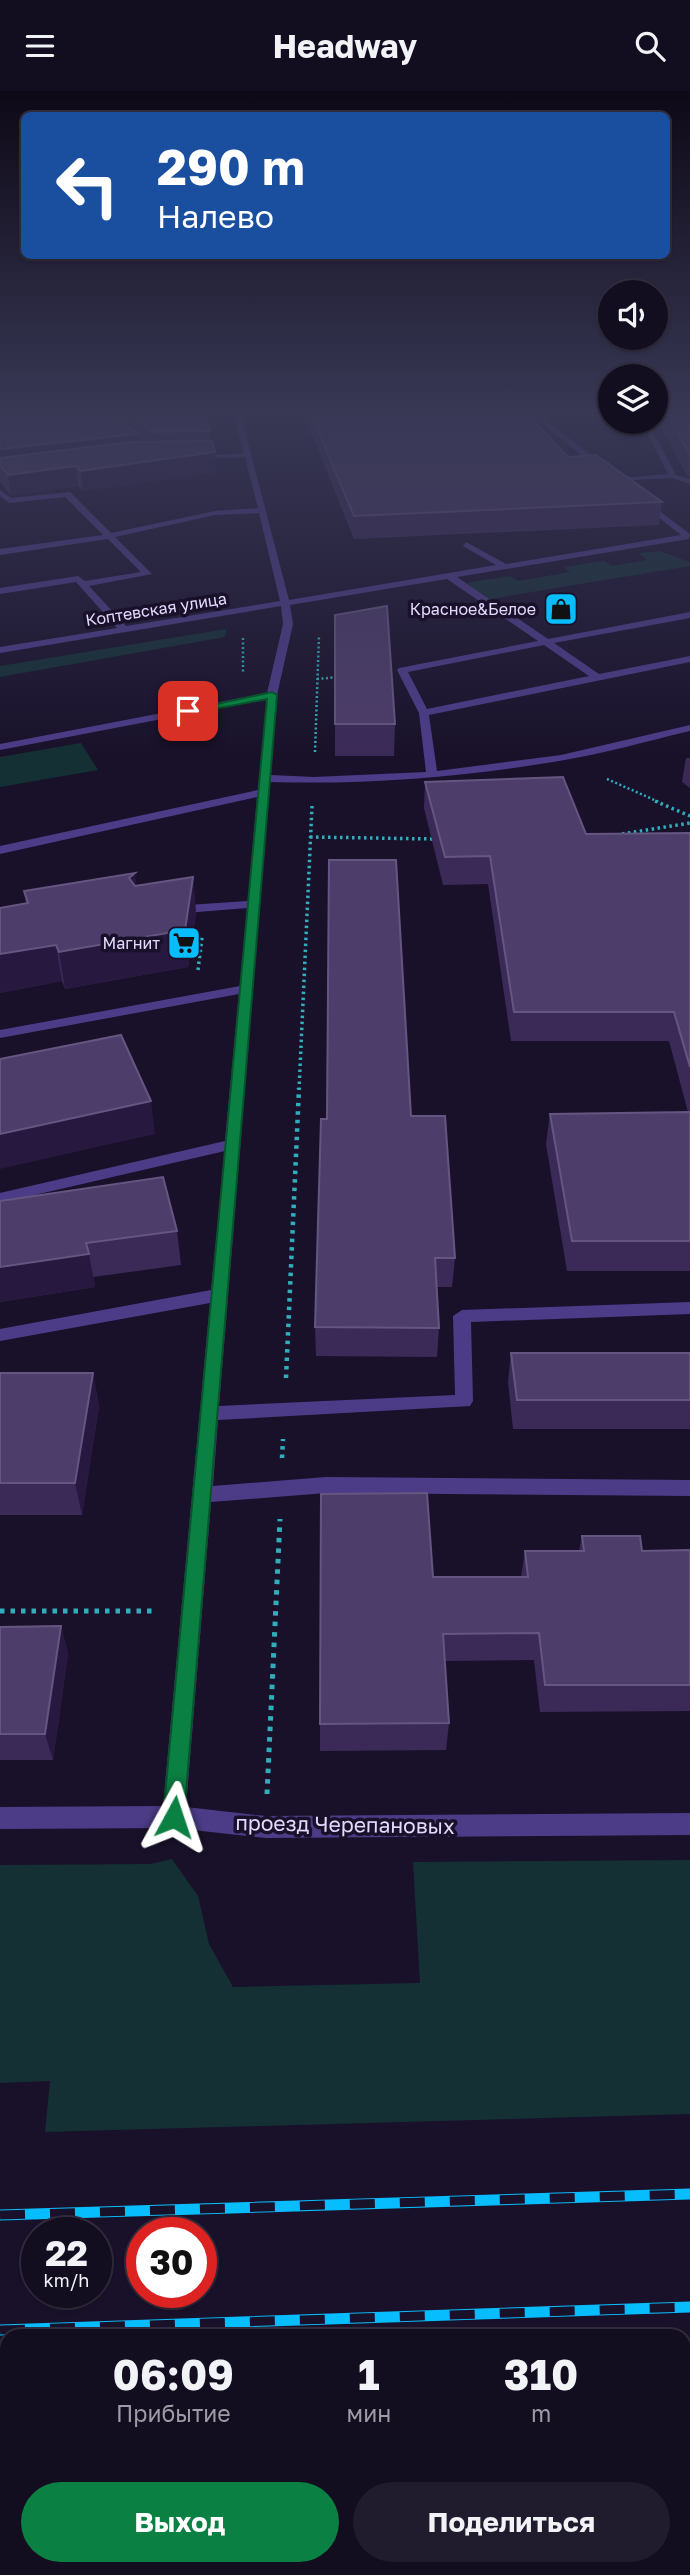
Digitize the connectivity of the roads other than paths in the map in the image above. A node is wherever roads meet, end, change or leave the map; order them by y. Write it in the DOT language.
graph roads {
  1 [pos="99,525"];
  2 [pos="159,525"];
  3 [pos="266,525"];
  4 [pos="675,525"];
  5 [pos="110,536"];
  6 [pos="689,536"];
  7 [pos="675,539"];
  8 [pos="466,544"];
  9 [pos="690,547"];
  10 [pos="0,552"];
  11 [pos="505,567"];
  12 [pos="449,576"];
  13 [pos="82,584"];
  14 [pos="0,591"];
  15 [pos="285,604"];
  16 [pos="690,615"];
  17 [pos="124,630"];
  18 [pos="546,642"];
  19 [pos="0,650"];
  20 [pos="690,659"];
  21 [pos="598,678"];
  22 [pos="272,695"];
  23 [pos="424,713"];
  24 [pos="690,728"];
  25 [pos="0,747"];
  26 [pos="432,775"];
  27 [pos="264,785"];
  28 [pos="0,850"];
  29 [pos="254,904"];
  30 [pos="154,913"];
  31 [pos="247,989"];
  32 [pos="0,1034"];
  33 [pos="232,1144"];
  34 [pos="0,1198"];
  35 [pos="219,1295"];
  36 [pos="690,1308"];
  37 [pos="0,1335"];
  38 [pos="209,1413"];
  39 [pos="690,1488"];
  40 [pos="202,1495"];
  41 [pos="174,1817"];
  42 [pos="0,1818"];
  43 [pos="690,1824"];
  1 -- 5 [label="street"];
  2 -- 5 [label="street"];
  3 -- 15 [label="street"];
  4 -- 6 [label="street"];
  5 -- 10 [label="street"];
  5 -- 13 [label="street"];
  6 -- 7 [label="street, Коптевская улица"];
  7 -- 9 [label="street"];
  7 -- 11 [label="street, Коптевская улица"];
  8 -- 11 [label="street"];
  11 -- 12 [label="street, Коптевская улица"];
  12 -- 15 [label="street, Коптевская улица"];
  12 -- 18 [label="street"];
  13 -- 14 [label="street"];
  13 -- 17 [label="street"];
  15 -- 17 [label="street, Коптевская улица"];
  15 -- 22 [label="street"];
  16 -- 18 [label="street"];
  17 -- 19 [label="street, Коптевская улица"];
  18 -- 21 [label="street"];
  18 -- 23 [label="street"];
  20 -- 21 [label="street"];
  21 -- 23 [label="street"];
  22 -- 25 [label="street"];
  22 -- 27 [label="street"];
  23 -- 26 [label="street"];
  24 -- 26 [label="street"];
  26 -- 27 [label="street"];
  27 -- 28 [label="street"];
  27 -- 29 [label="street"];
  29 -- 30 [label="street"];
  29 -- 31 [label="street"];
  31 -- 32 [label="street"];
  31 -- 33 [label="street"];
  33 -- 34 [label="street"];
  33 -- 35 [label="street"];
  35 -- 37 [label="street"];
  35 -- 38 [label="street"];
  36 -- 38 [label="street"];
  38 -- 40 [label="street"];
  39 -- 40 [label="street"];
  40 -- 41 [label="street"];
  41 -- 42 [label="street, проезд Черепановых"];
  41 -- 43 [label="street, проезд Черепановых"];
}
